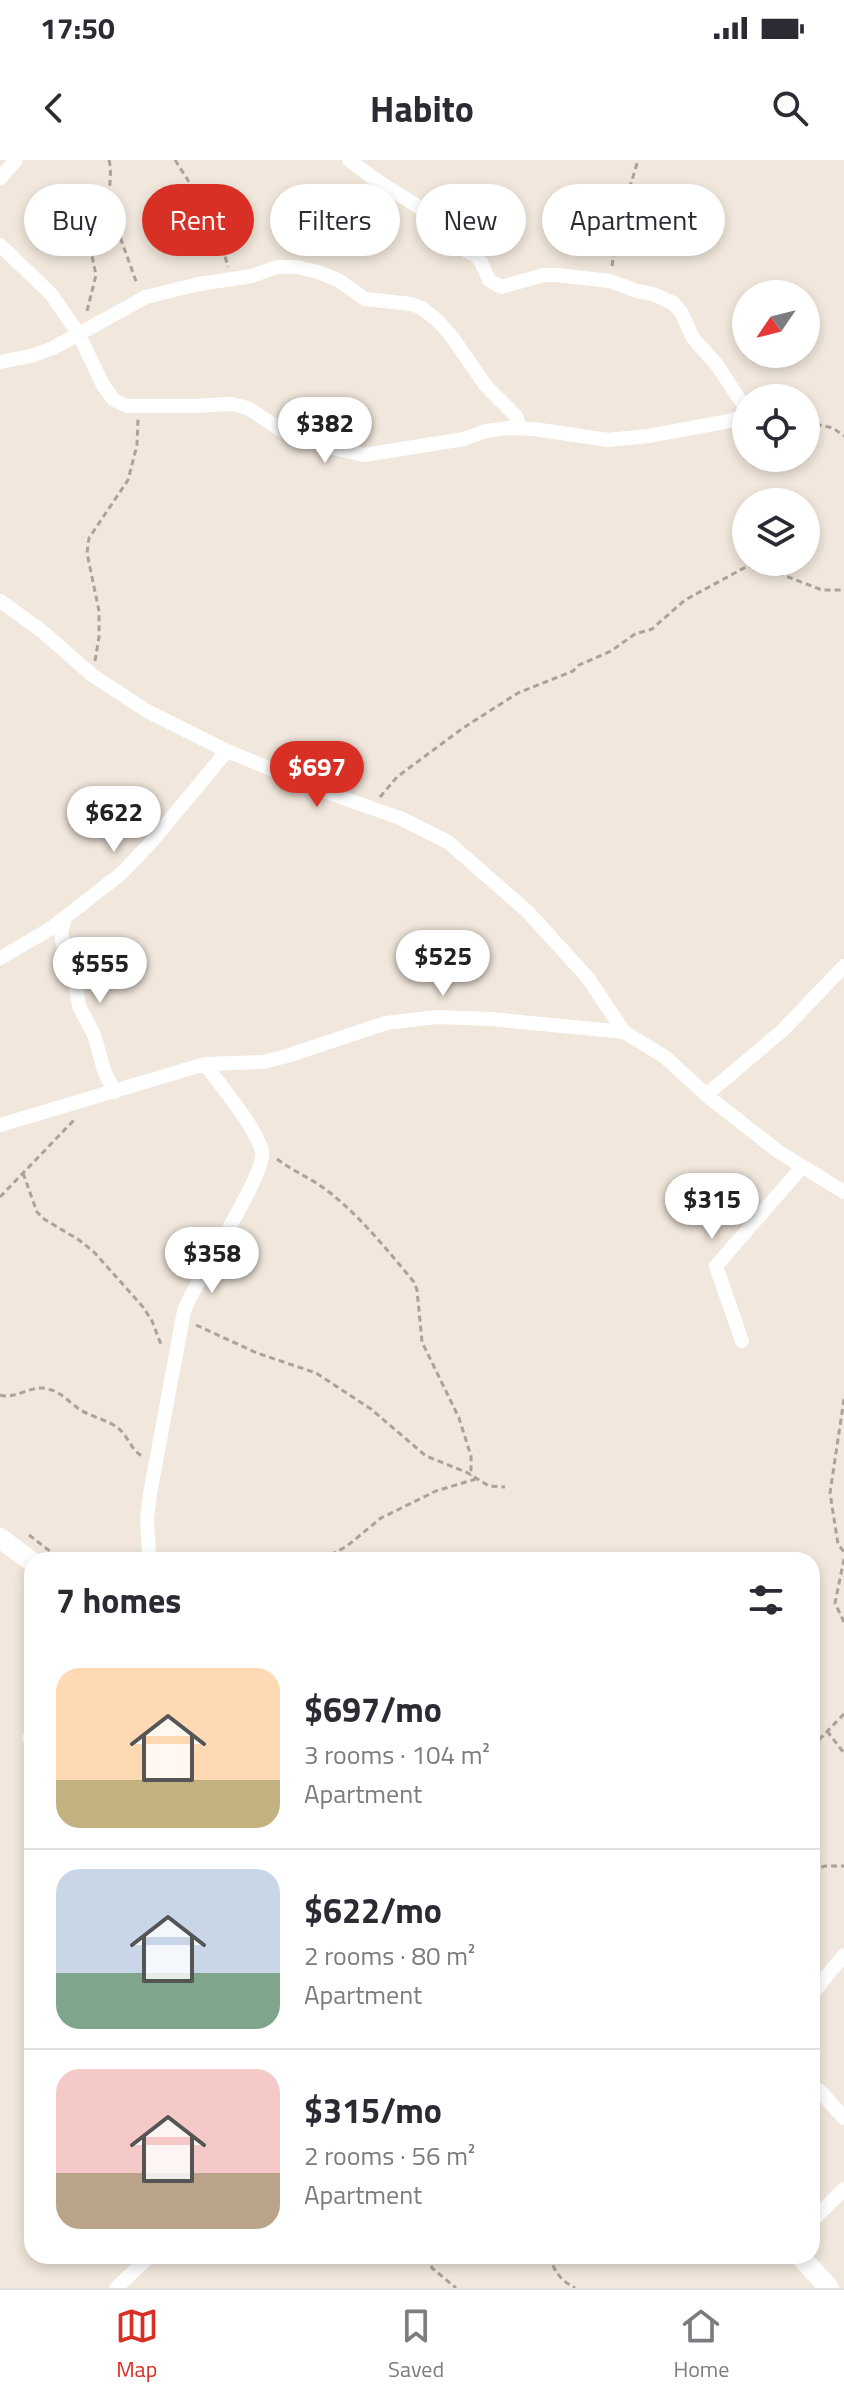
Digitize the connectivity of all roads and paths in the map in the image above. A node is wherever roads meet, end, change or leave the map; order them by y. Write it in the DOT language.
graph roads {
  1 [pos="16,160"];
  2 [pos="109,160"];
  3 [pos="175,160"];
  4 [pos="349,160"];
  5 [pos="638,160"];
  6 [pos="0,178"];
  7 [pos="110,184"];
  8 [pos="0,245"];
  9 [pos="92,256"];
  10 [pos="126,256"];
  11 [pos="231,278"];
  12 [pos="610,281"];
  13 [pos="142,299"];
  14 [pos="80,332"];
  15 [pos="0,362"];
  16 [pos="732,388"];
  17 [pos="140,407"];
  18 [pos="732,420"];
  19 [pos="820,425"];
  20 [pos="520,428"];
  21 [pos="844,436"];
  22 [pos="844,590"];
  23 [pos="0,601"];
  24 [pos="92,675"];
  25 [pos="227,751"];
  26 [pos="373,809"];
  27 [pos="65,918"];
  28 [pos="0,958"];
  29 [pos="844,966"];
  30 [pos="624,1032"];
  31 [pos="205,1064"];
  32 [pos="115,1092"];
  33 [pos="706,1095"];
  34 [pos="77,1117"];
  35 [pos="0,1125"];
  36 [pos="259,1144"];
  37 [pos="801,1168"];
  38 [pos="23,1173"];
  39 [pos="844,1192"];
  40 [pos="0,1197"];
  41 [pos="183,1317"];
  42 [pos="742,1341"];
  43 [pos="171,1373"];
  44 [pos="0,1395"];
  45 [pos="844,1399"];
  46 [pos="155,1466"];
  47 [pos="474,1477"];
  48 [pos="505,1487"];
  49 [pos="0,1538"];
  50 [pos="149,1552"];
  51 [pos="336,1552"];
  52 [pos="844,1552"];
  53 [pos="24,1556"];
  54 [pos="844,1559"];
  55 [pos="844,1622"];
  56 [pos="844,1714"];
  57 [pos="827,1731"];
  58 [pos="820,1738"];
  59 [pos="844,1753"];
  60 [pos="844,1866"];
  61 [pos="820,1868"];
  62 [pos="844,1955"];
  63 [pos="820,1984"];
  64 [pos="820,2091"];
  65 [pos="844,2118"];
  66 [pos="844,2189"];
  67 [pos="820,2213"];
  68 [pos="142,2264"];
  69 [pos="431,2264"];
  70 [pos="552,2264"];
  71 [pos="807,2264"];
  72 [pos="116,2288"];
  73 [pos="456,2288"];
  74 [pos="575,2288"];
  75 [pos="829,2288"];
  1 -- 6 [label="street"];
  2 -- 7 [label="path"];
  3 -- 11 [label="path"];
  4 -- 12 [label="street"];
  5 -- 12 [label="path"];
  8 -- 14 [label="street"];
  9 -- 14 [label="path"];
  10 -- 13 [label="path"];
  11 -- 13 [label="street"];
  11 -- 20 [label="street"];
  12 -- 16 [label="street"];
  13 -- 14 [label="street"];
  14 -- 15 [label="street"];
  14 -- 17 [label="street"];
  17 -- 20 [label="street"];
  17 -- 24 [label="path"];
  18 -- 20 [label="street"];
  19 -- 21 [label="path"];
  22 -- 26 [label="path"];
  23 -- 24 [label="street"];
  24 -- 25 [label="street"];
  25 -- 26 [label="street"];
  25 -- 27 [label="street"];
  26 -- 30 [label="street"];
  27 -- 28 [label="street"];
  27 -- 32 [label="street"];
  29 -- 33 [label="street"];
  30 -- 31 [label="street"];
  30 -- 33 [label="street"];
  31 -- 32 [label="street"];
  31 -- 36 [label="street"];
  32 -- 35 [label="street"];
  33 -- 37 [label="street"];
  34 -- 38 [label="path"];
  36 -- 41 [label="street"];
  36 -- 47 [label="path"];
  37 -- 39 [label="street"];
  37 -- 42 [label="street"];
  38 -- 40 [label="path"];
  38 -- 43 [label="path"];
  41 -- 43 [label="street"];
  41 -- 47 [label="path"];
  43 -- 46 [label="street"];
  44 -- 46 [label="path"];
  45 -- 52 [label="path"];
  46 -- 50 [label="street"];
  47 -- 48 [label="path"];
  47 -- 51 [label="path"];
  49 -- 53 [label="street"];
  54 -- 55 [label="path"];
  56 -- 57 [label="path"];
  57 -- 58 [label="path"];
  57 -- 59 [label="path"];
  60 -- 61 [label="path"];
  62 -- 63 [label="street"];
  64 -- 65 [label="street"];
  66 -- 67 [label="street"];
  68 -- 72 [label="street"];
  69 -- 73 [label="path"];
  70 -- 74 [label="path"];
  71 -- 75 [label="street"];
}
